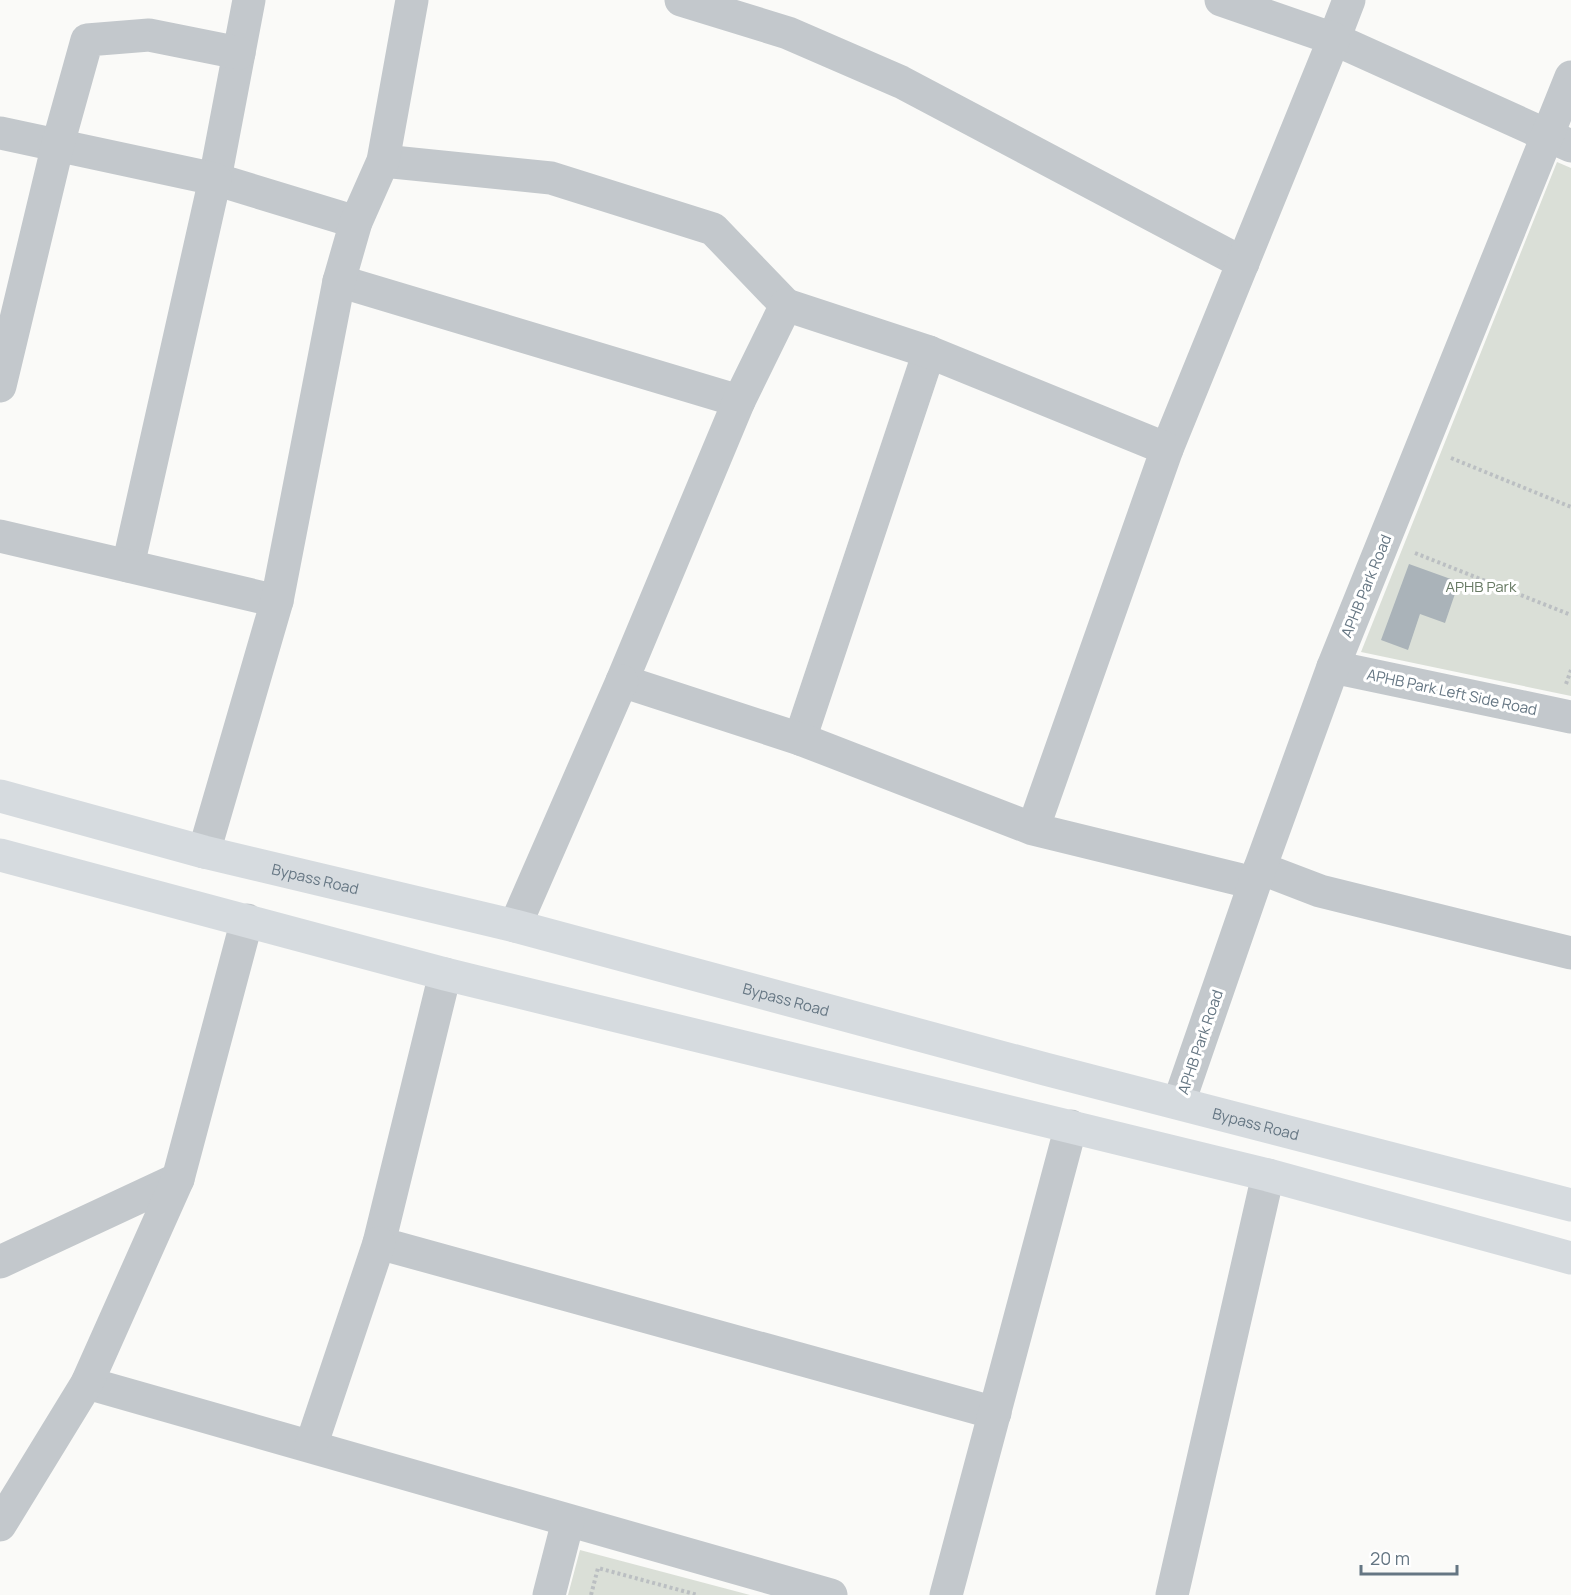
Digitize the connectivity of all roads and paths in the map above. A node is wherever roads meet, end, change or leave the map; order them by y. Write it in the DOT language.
graph roads {
  1 [pos="249,0"];
  2 [pos="412,0"];
  3 [pos="681,0"];
  4 [pos="1221,0"];
  5 [pos="1349,0"];
  6 [pos="1334,39"];
  7 [pos="239,52"];
  8 [pos="1571,77"];
  9 [pos="0,133"];
  10 [pos="1559,141"];
  11 [pos="58,144"];
  12 [pos="383,161"];
  13 [pos="215,179"];
  14 [pos="356,222"];
  15 [pos="1243,263"];
  16 [pos="339,281"];
  17 [pos="786,305"];
  18 [pos="929,352"];
  19 [pos="0,386"];
  20 [pos="739,401"];
  21 [pos="1456,447"];
  22 [pos="1167,449"];
  23 [pos="1438,452"];
  24 [pos="1448,469"];
  25 [pos="1571,507"];
  26 [pos="0,536"];
  27 [pos="1419,542"];
  28 [pos="128,566"];
  29 [pos="277,601"];
  30 [pos="1571,615"];
  31 [pos="1334,668"];
  32 [pos="622,681"];
  33 [pos="1571,717"];
  34 [pos="800,740"];
  35 [pos="0,796"];
  36 [pos="1033,829"];
  37 [pos="204,852"];
  38 [pos="0,855"];
  39 [pos="1257,875"];
  40 [pos="247,921"];
  41 [pos="515,926"];
  42 [pos="1571,953"];
  43 [pos="445,974"];
  44 [pos="1179,1102"];
  45 [pos="1071,1126"];
  46 [pos="1268,1175"];
  47 [pos="178,1179"];
  48 [pos="1571,1205"];
  49 [pos="379,1243"];
  50 [pos="1571,1258"];
  51 [pos="0,1262"];
  52 [pos="87,1383"];
  53 [pos="995,1413"];
  54 [pos="311,1446"];
  55 [pos="568,1521"];
  56 [pos="0,1525"];
  57 [pos="549,1595"];
  58 [pos="591,1595"];
  59 [pos="698,1595"];
  60 [pos="831,1595"];
  61 [pos="946,1595"];
  62 [pos="1172,1595"];
  1 -- 7 [label="street"];
  2 -- 12 [label="street"];
  3 -- 15 [label="street"];
  4 -- 6 [label="street"];
  5 -- 6 [label="street"];
  6 -- 10 [label="street"];
  6 -- 15 [label="street"];
  7 -- 11 [label="street"];
  7 -- 13 [label="street"];
  8 -- 10 [label="street, APHB Park Road"];
  9 -- 11 [label="street"];
  10 -- 23 [label="street, APHB Park Road"];
  11 -- 13 [label="street"];
  11 -- 19 [label="street"];
  12 -- 14 [label="street"];
  12 -- 17 [label="street"];
  13 -- 14 [label="street"];
  13 -- 28 [label="street"];
  14 -- 16 [label="street"];
  15 -- 22 [label="street"];
  16 -- 20 [label="street"];
  16 -- 29 [label="street"];
  17 -- 18 [label="street"];
  17 -- 20 [label="street"];
  18 -- 22 [label="street"];
  18 -- 34 [label="street"];
  20 -- 32 [label="street"];
  21 -- 23 [label="path"];
  22 -- 36 [label="street"];
  23 -- 24 [label="path"];
  23 -- 25 [label="path"];
  23 -- 31 [label="street, APHB Park Road"];
  26 -- 28 [label="street"];
  27 -- 30 [label="path"];
  28 -- 29 [label="street"];
  29 -- 37 [label="street"];
  31 -- 33 [label="street, APHB Park Left Side Road"];
  31 -- 39 [label="street, APHB Park Road"];
  32 -- 34 [label="street"];
  32 -- 41 [label="street"];
  34 -- 36 [label="street"];
  35 -- 37 [label="main road, Bypass Road"];
  36 -- 39 [label="street"];
  37 -- 41 [label="main road, Bypass Road"];
  38 -- 40 [label="main road"];
  39 -- 42 [label="street"];
  39 -- 44 [label="street, APHB Park Road"];
  40 -- 43 [label="main road"];
  40 -- 47 [label="street"];
  41 -- 44 [label="main road, Bypass Road"];
  43 -- 45 [label="main road"];
  43 -- 49 [label="street"];
  44 -- 48 [label="main road, Bypass Road"];
  45 -- 46 [label="main road"];
  45 -- 53 [label="street"];
  46 -- 50 [label="main road"];
  46 -- 62 [label="street"];
  47 -- 51 [label="street"];
  47 -- 52 [label="street"];
  49 -- 53 [label="street"];
  49 -- 54 [label="street"];
  52 -- 54 [label="street"];
  52 -- 56 [label="street"];
  53 -- 61 [label="street"];
  54 -- 55 [label="street"];
  55 -- 57 [label="street"];
  55 -- 60 [label="street"];
  58 -- 59 [label="path"];
}
